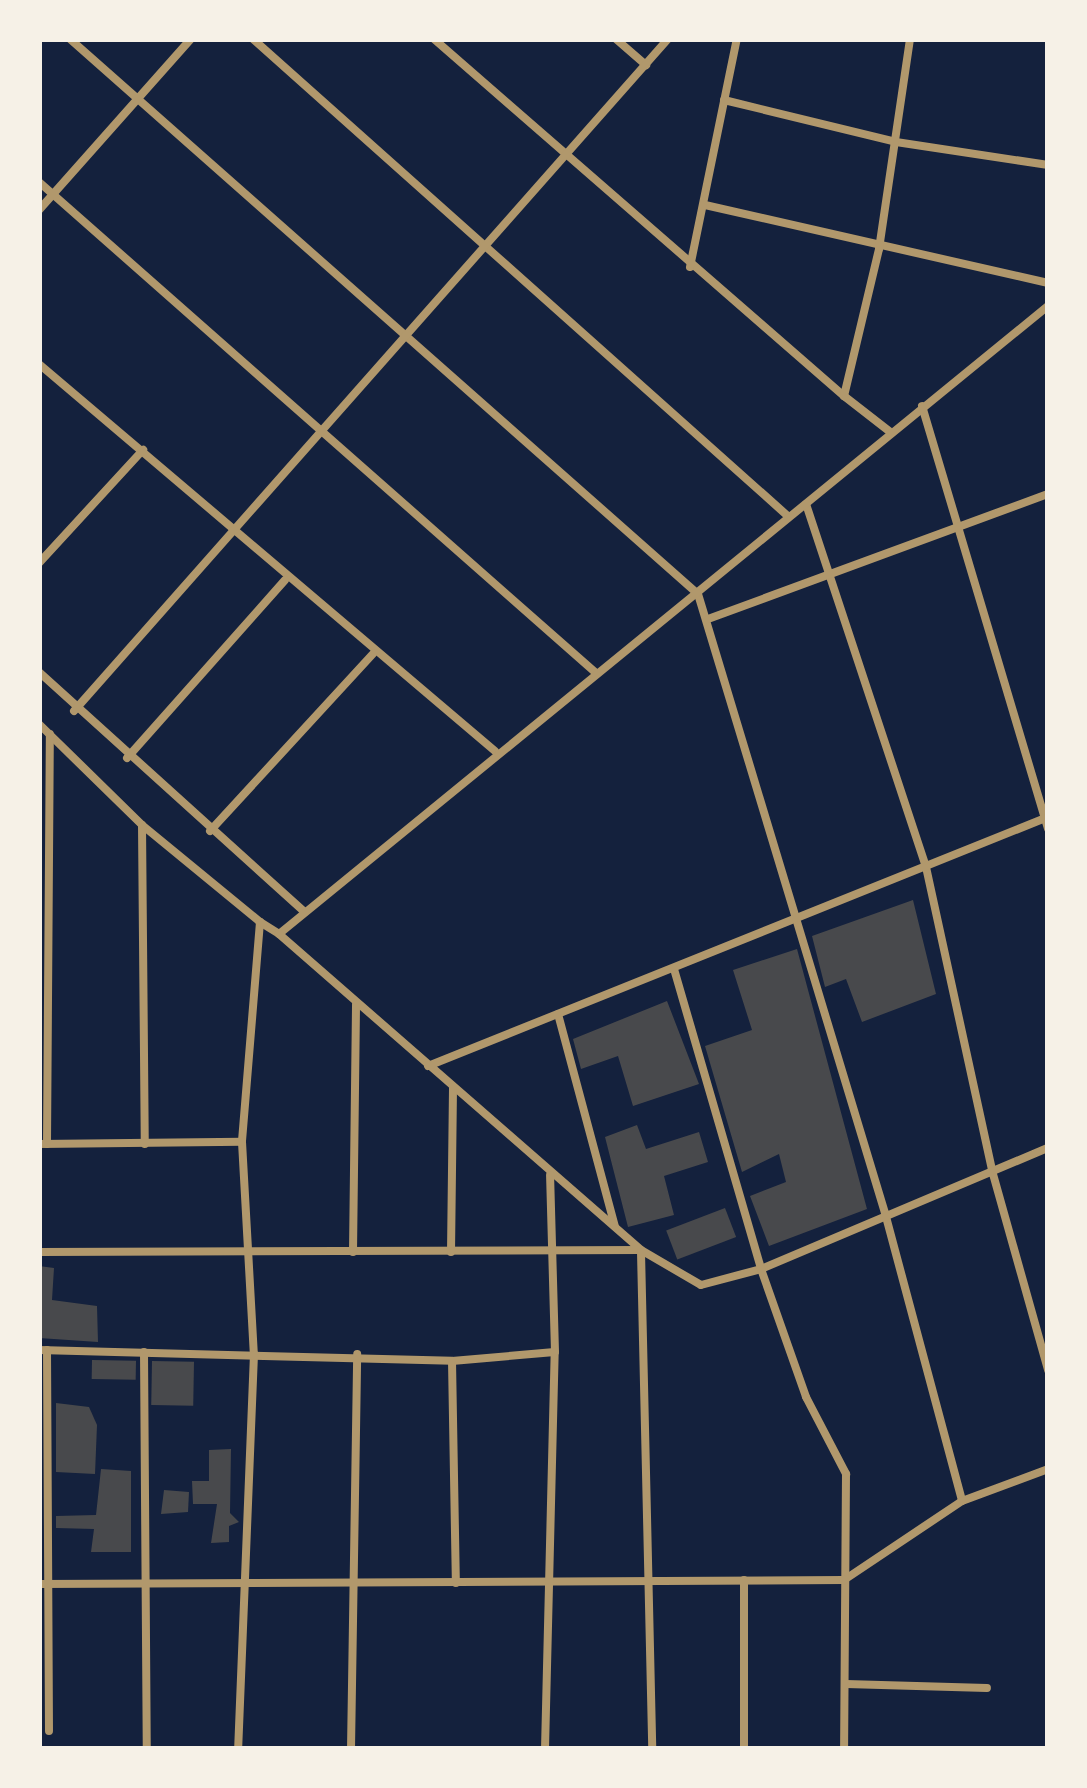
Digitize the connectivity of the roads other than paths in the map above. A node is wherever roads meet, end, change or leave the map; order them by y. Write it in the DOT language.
graph roads {
  1 [pos="70,39"];
  2 [pos="191,39"];
  3 [pos="253,39"];
  4 [pos="434,39"];
  5 [pos="616,39"];
  6 [pos="668,39"];
  7 [pos="737,39"];
  8 [pos="910,39"];
  9 [pos="646,65"];
  10 [pos="724,100"];
  11 [pos="136,101"];
  12 [pos="896,142"];
  13 [pos="566,156"];
  14 [pos="1048,165"];
  15 [pos="39,182"];
  16 [pos="54,195"];
  17 [pos="705,205"];
  18 [pos="39,210"];
  19 [pos="489,242"];
  20 [pos="879,249"];
  21 [pos="690,268"];
  22 [pos="1048,284"];
  23 [pos="1048,306"];
  24 [pos="405,338"];
  25 [pos="39,364"];
  26 [pos="49,374"];
  27 [pos="39,385"];
  28 [pos="844,396"];
  29 [pos="922,406"];
  30 [pos="889,431"];
  31 [pos="320,434"];
  32 [pos="143,450"];
  33 [pos="1048,494"];
  34 [pos="806,504"];
  35 [pos="790,517"];
  36 [pos="957,530"];
  37 [pos="230,532"];
  38 [pos="39,563"];
  39 [pos="834,578"];
  40 [pos="286,580"];
  41 [pos="698,594"];
  42 [pos="708,619"];
  43 [pos="373,654"];
  44 [pos="39,672"];
  45 [pos="596,673"];
  46 [pos="74,710"];
  47 [pos="39,724"];
  48 [pos="50,734"];
  49 [pos="495,752"];
  50 [pos="127,758"];
  51 [pos="1047,822"];
  52 [pos="142,825"];
  53 [pos="210,831"];
  54 [pos="926,867"];
  55 [pos="305,912"];
  56 [pos="798,920"];
  57 [pos="260,922"];
  58 [pos="279,934"];
  59 [pos="674,969"];
  60 [pos="356,1004"];
  61 [pos="558,1014"];
  62 [pos="428,1066"];
  63 [pos="453,1087"];
  64 [pos="242,1142"];
  65 [pos="43,1144"];
  66 [pos="146,1144"];
  67 [pos="1048,1148"];
  68 [pos="550,1173"];
  69 [pos="993,1174"];
  70 [pos="885,1213"];
  71 [pos="615,1229"];
  72 [pos="554,1250"];
  73 [pos="641,1250"];
  74 [pos="39,1252"];
  75 [pos="251,1252"];
  76 [pos="353,1252"];
  77 [pos="451,1252"];
  78 [pos="761,1269"];
  79 [pos="43,1350"];
  80 [pos="144,1352"];
  81 [pos="555,1352"];
  82 [pos="254,1354"];
  83 [pos="358,1354"];
  84 [pos="452,1360"];
  85 [pos="1048,1370"];
  86 [pos="1048,1469"];
  87 [pos="962,1501"];
  88 [pos="654,1577"];
  89 [pos="249,1580"];
  90 [pos="745,1580"];
  91 [pos="844,1580"];
  92 [pos="146,1581"];
  93 [pos="456,1583"];
  94 [pos="43,1584"];
  95 [pos="353,1584"];
  96 [pos="545,1586"];
  97 [pos="846,1684"];
  98 [pos="987,1688"];
  99 [pos="50,1730"];
  100 [pos="147,1749"];
  101 [pos="238,1749"];
  102 [pos="351,1749"];
  103 [pos="544,1749"];
  104 [pos="652,1749"];
  105 [pos="744,1749"];
  106 [pos="844,1749"];
  1 -- 11 [label="street"];
  2 -- 11 [label="street"];
  3 -- 19 [label="street"];
  4 -- 13 [label="street"];
  5 -- 9 [label="street"];
  6 -- 9 [label="street"];
  7 -- 10 [label="street"];
  8 -- 12 [label="street"];
  9 -- 13 [label="street"];
  10 -- 12 [label="street"];
  10 -- 17 [label="street"];
  11 -- 16 [label="street"];
  11 -- 24 [label="street"];
  12 -- 14 [label="street"];
  12 -- 20 [label="street"];
  13 -- 19 [label="street"];
  13 -- 21 [label="street"];
  15 -- 16 [label="street"];
  16 -- 18 [label="street"];
  16 -- 31 [label="street"];
  17 -- 20 [label="street"];
  17 -- 21 [label="street"];
  19 -- 24 [label="street"];
  19 -- 35 [label="street"];
  20 -- 22 [label="street"];
  20 -- 28 [label="street"];
  21 -- 28 [label="street"];
  23 -- 29 [label="street"];
  24 -- 31 [label="street"];
  24 -- 41 [label="street"];
  25 -- 26 [label="street"];
  26 -- 27 [label="street"];
  26 -- 32 [label="street"];
  28 -- 30 [label="street"];
  29 -- 30 [label="street"];
  29 -- 36 [label="street"];
  30 -- 34 [label="street"];
  31 -- 37 [label="street"];
  31 -- 45 [label="street"];
  32 -- 37 [label="street"];
  32 -- 38 [label="street"];
  33 -- 36 [label="street"];
  34 -- 35 [label="street"];
  34 -- 39 [label="street"];
  35 -- 41 [label="street"];
  36 -- 39 [label="street"];
  36 -- 51 [label="street"];
  37 -- 40 [label="street"];
  37 -- 46 [label="street"];
  39 -- 42 [label="street"];
  39 -- 54 [label="street"];
  40 -- 43 [label="street"];
  40 -- 50 [label="street"];
  41 -- 42 [label="street"];
  41 -- 45 [label="street"];
  42 -- 56 [label="street"];
  43 -- 49 [label="street"];
  43 -- 53 [label="street"];
  44 -- 46 [label="street"];
  45 -- 49 [label="street"];
  46 -- 50 [label="street"];
  47 -- 48 [label="street"];
  48 -- 52 [label="street"];
  48 -- 65 [label="street"];
  49 -- 55 [label="street"];
  50 -- 53 [label="street"];
  51 -- 54 [label="street"];
  52 -- 57 [label="street"];
  52 -- 66 [label="street"];
  53 -- 55 [label="street"];
  54 -- 56 [label="street"];
  54 -- 69 [label="street"];
  55 -- 58 [label="street"];
  56 -- 59 [label="street"];
  56 -- 70 [label="street"];
  57 -- 58 [label="street"];
  57 -- 64 [label="street"];
  58 -- 60 [label="street"];
  59 -- 61 [label="street"];
  59 -- 78 [label="street"];
  60 -- 62 [label="street"];
  60 -- 76 [label="street"];
  61 -- 62 [label="street"];
  61 -- 71 [label="street"];
  62 -- 63 [label="street"];
  63 -- 68 [label="street"];
  63 -- 77 [label="street"];
  64 -- 66 [label="street"];
  64 -- 75 [label="street"];
  65 -- 66 [label="street"];
  67 -- 69 [label="street"];
  68 -- 71 [label="street"];
  68 -- 72 [label="street"];
  69 -- 70 [label="street"];
  69 -- 85 [label="street"];
  70 -- 78 [label="street"];
  70 -- 87 [label="street"];
  71 -- 73 [label="street"];
  72 -- 73 [label="street"];
  72 -- 77 [label="street"];
  72 -- 81 [label="street"];
  73 -- 78 [label="street"];
  73 -- 88 [label="street"];
  74 -- 75 [label="street"];
  75 -- 76 [label="street"];
  75 -- 82 [label="street"];
  76 -- 77 [label="street"];
  78 -- 91 [label="street"];
  79 -- 80 [label="street"];
  79 -- 94 [label="street"];
  80 -- 82 [label="street"];
  80 -- 92 [label="street"];
  81 -- 84 [label="street"];
  81 -- 96 [label="street"];
  82 -- 83 [label="street"];
  82 -- 89 [label="street"];
  83 -- 84 [label="street"];
  83 -- 95 [label="street"];
  84 -- 93 [label="street"];
  86 -- 87 [label="street"];
  87 -- 91 [label="street"];
  88 -- 90 [label="street"];
  88 -- 96 [label="street"];
  88 -- 104 [label="street"];
  89 -- 92 [label="street"];
  89 -- 95 [label="street"];
  89 -- 101 [label="street"];
  90 -- 91 [label="street"];
  90 -- 105 [label="street"];
  91 -- 97 [label="street"];
  92 -- 94 [label="street"];
  92 -- 100 [label="street"];
  93 -- 95 [label="street"];
  93 -- 96 [label="street"];
  94 -- 99 [label="street"];
  95 -- 102 [label="street"];
  96 -- 103 [label="street"];
  97 -- 98 [label="street"];
  97 -- 106 [label="street"];
}
